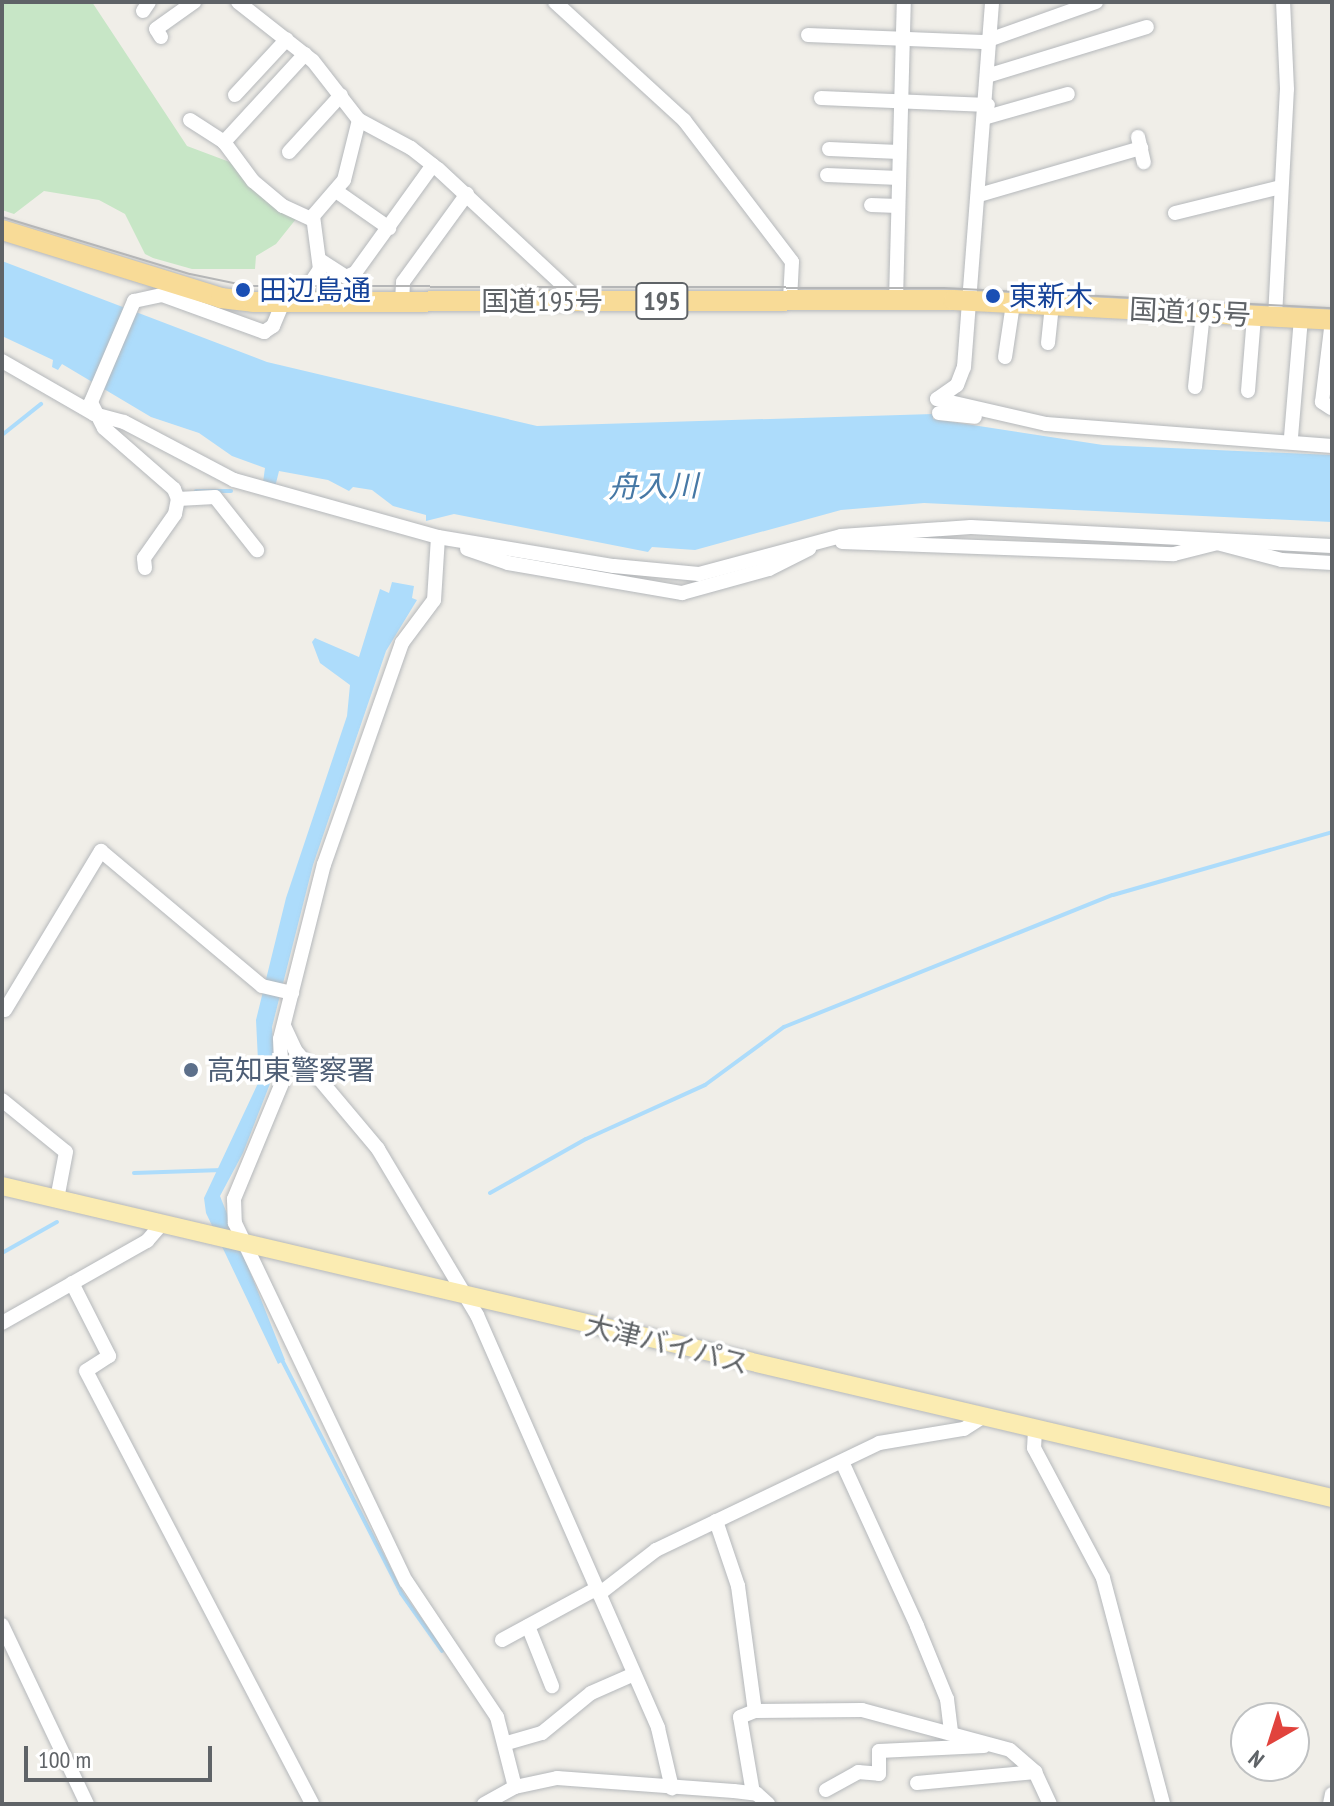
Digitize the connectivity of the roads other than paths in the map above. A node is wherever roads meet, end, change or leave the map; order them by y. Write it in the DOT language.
graph roads {
  1 [pos="194,2"];
  2 [pos="238,2"];
  3 [pos="555,2"];
  4 [pos="904,2"];
  5 [pos="992,2"];
  6 [pos="1096,2"];
  7 [pos="1283,2"];
  8 [pos="1147,27"];
  9 [pos="808,35"];
  10 [pos="161,37"];
  11 [pos="287,39"];
  12 [pos="903,39"];
  13 [pos="992,39"];
  14 [pos="305,54"];
  15 [pos="990,75"];
  16 [pos="1068,94"];
  17 [pos="235,95"];
  18 [pos="341,95"];
  19 [pos="821,98"];
  20 [pos="902,100"];
  21 [pos="987,111"];
  22 [pos="190,120"];
  23 [pos="359,120"];
  24 [pos="224,142"];
  25 [pos="829,149"];
  26 [pos="1141,149"];
  27 [pos="289,152"];
  28 [pos="899,152"];
  29 [pos="433,165"];
  30 [pos="827,175"];
  31 [pos="899,178"];
  32 [pos="1281,187"];
  33 [pos="336,191"];
  34 [pos="467,194"];
  35 [pos="979,195"];
  36 [pos="871,205"];
  37 [pos="898,206"];
  38 [pos="1175,213"];
  39 [pos="313,220"];
  40 [pos="389,228"];
  41 [pos="2,230"];
  42 [pos="320,260"];
  43 [pos="350,276"];
  44 [pos="896,300"];
  45 [pos="580,301"];
  46 [pos="790,301"];
  47 [pos="290,302"];
  48 [pos="352,302"];
  49 [pos="402,302"];
  50 [pos="969,302"];
  51 [pos="1013,304"];
  52 [pos="1052,306"];
  53 [pos="1203,313"];
  54 [pos="1254,316"];
  55 [pos="1275,317"];
  56 [pos="1301,319"];
  57 [pos="1332,320"];
  58 [pos="1048,343"];
  59 [pos="1005,357"];
  60 [pos="2,361"];
  61 [pos="1195,387"];
  62 [pos="1248,391"];
  63 [pos="93,408"];
  64 [pos="1331,408"];
  65 [pos="939,413"];
  66 [pos="1007,418"];
  67 [pos="1291,437"];
  68 [pos="1332,446"];
  69 [pos="178,499"];
  70 [pos="438,537"];
  71 [pos="1217,543"];
  72 [pos="1332,546"];
  73 [pos="257,550"];
  74 [pos="1332,563"];
  75 [pos="145,568"];
  76 [pos="288,992"];
  77 [pos="5,1010"];
  78 [pos="284,1026"];
  79 [pos="2,1100"];
  80 [pos="2,1186"];
  81 [pos="57,1199"];
  82 [pos="161,1225"];
  83 [pos="244,1243"];
  84 [pos="72,1283"];
  85 [pos="466,1295"];
  86 [pos="2,1323"];
  87 [pos="981,1418"];
  88 [pos="1035,1430"];
  89 [pos="843,1464"];
  90 [pos="1332,1498"];
  91 [pos="716,1521"];
  92 [pos="598,1591"];
  93 [pos="2,1625"];
  94 [pos="528,1626"];
  95 [pos="502,1640"];
  96 [pos="632,1675"];
  97 [pos="552,1686"];
  98 [pos="755,1711"];
  99 [pos="951,1733"];
  100 [pos="507,1743"];
  101 [pos="988,1746"];
  102 [pos="1035,1772"];
  103 [pos="917,1783"];
  104 [pos="515,1787"];
  105 [pos="672,1788"];
  106 [pos="826,1790"];
  107 [pos="753,1793"];
  108 [pos="1332,1794"];
  109 [pos="87,1804"];
  110 [pos="312,1804"];
  111 [pos="484,1804"];
  112 [pos="768,1804"];
  113 [pos="1050,1804"];
  114 [pos="1163,1804"];
  115 [pos="1330,1804"];
  1 -- 10 [label="street"];
  2 -- 11 [label="street"];
  3 -- 46 [label="street"];
  4 -- 12 [label="street"];
  5 -- 13 [label="street"];
  6 -- 13 [label="street"];
  7 -- 32 [label="street"];
  8 -- 15 [label="street"];
  9 -- 12 [label="street"];
  11 -- 14 [label="street"];
  11 -- 17 [label="street"];
  12 -- 13 [label="street"];
  12 -- 20 [label="street"];
  13 -- 15 [label="street"];
  14 -- 18 [label="street"];
  14 -- 24 [label="street"];
  15 -- 21 [label="street"];
  16 -- 21 [label="street"];
  18 -- 23 [label="street"];
  18 -- 27 [label="street"];
  19 -- 20 [label="street"];
  20 -- 21 [label="street"];
  20 -- 28 [label="street"];
  21 -- 35 [label="street"];
  22 -- 24 [label="street"];
  23 -- 29 [label="street"];
  23 -- 33 [label="street"];
  24 -- 39 [label="street"];
  25 -- 28 [label="street"];
  26 -- 35 [label="street"];
  28 -- 31 [label="street"];
  29 -- 34 [label="street"];
  29 -- 40 [label="street"];
  30 -- 31 [label="street"];
  31 -- 37 [label="street"];
  32 -- 38 [label="street"];
  32 -- 55 [label="street"];
  33 -- 39 [label="street"];
  33 -- 40 [label="street"];
  34 -- 45 [label="street"];
  34 -- 49 [label="street"];
  35 -- 50 [label="street"];
  36 -- 37 [label="street"];
  37 -- 44 [label="street"];
  39 -- 42 [label="street"];
  40 -- 43 [label="street"];
  41 -- 47 [label="highway, 国道195号 / 195"];
  42 -- 43 [label="street"];
  42 -- 47 [label="street"];
  43 -- 48 [label="street"];
  44 -- 46 [label="highway, 国道195号 / 195"];
  44 -- 50 [label="highway, 国道195号 / 195"];
  45 -- 46 [label="highway, 国道195号 / 195"];
  45 -- 49 [label="highway, 国道195号 / 195"];
  47 -- 48 [label="highway, 国道195号 / 195"];
  47 -- 63 [label="street"];
  48 -- 49 [label="highway, 国道195号 / 195"];
  50 -- 51 [label="highway, 国道195号 / 195"];
  50 -- 66 [label="street"];
  51 -- 52 [label="highway, 国道195号 / 195"];
  51 -- 59 [label="street"];
  52 -- 53 [label="highway, 国道195号 / 195"];
  52 -- 58 [label="street"];
  53 -- 54 [label="highway, 国道195号 / 195"];
  53 -- 61 [label="street"];
  54 -- 55 [label="highway, 国道195号 / 195"];
  54 -- 62 [label="street"];
  55 -- 56 [label="highway, 国道195号 / 195"];
  56 -- 57 [label="highway, 国道195号 / 195"];
  56 -- 67 [label="street"];
  57 -- 64 [label="street"];
  60 -- 63 [label="street"];
  63 -- 69 [label="street"];
  63 -- 70 [label="street"];
  65 -- 66 [label="street"];
  66 -- 68 [label="street"];
  69 -- 73 [label="street"];
  69 -- 75 [label="street"];
  70 -- 71 [label="street"];
  70 -- 76 [label="street"];
  71 -- 72 [label="street"];
  71 -- 74 [label="street"];
  76 -- 77 [label="street"];
  76 -- 78 [label="street"];
  78 -- 83 [label="street"];
  78 -- 85 [label="street"];
  79 -- 81 [label="street"];
  80 -- 81 [label="main road, 大津バイパス"];
  81 -- 82 [label="main road, 大津バイパス"];
  82 -- 83 [label="main road, 大津バイパス"];
  82 -- 84 [label="street"];
  83 -- 85 [label="main road, 大津バイパス"];
  83 -- 100 [label="street"];
  84 -- 86 [label="street"];
  84 -- 110 [label="street"];
  85 -- 87 [label="main road, 大津バイパス"];
  85 -- 92 [label="street"];
  87 -- 88 [label="main road, 大津バイパス"];
  87 -- 89 [label="street"];
  88 -- 90 [label="main road, 大津バイパス"];
  88 -- 114 [label="street"];
  89 -- 91 [label="street"];
  89 -- 99 [label="street"];
  91 -- 92 [label="street"];
  91 -- 98 [label="street"];
  92 -- 94 [label="street"];
  92 -- 96 [label="street"];
  93 -- 109 [label="street"];
  94 -- 95 [label="street"];
  94 -- 97 [label="street"];
  96 -- 100 [label="street"];
  96 -- 105 [label="street"];
  98 -- 99 [label="street"];
  98 -- 107 [label="street"];
  99 -- 101 [label="street"];
  100 -- 104 [label="street"];
  101 -- 102 [label="street"];
  101 -- 106 [label="street"];
  102 -- 103 [label="street"];
  102 -- 113 [label="street"];
  104 -- 105 [label="street"];
  104 -- 111 [label="street"];
  105 -- 107 [label="street"];
  107 -- 112 [label="street"];
  108 -- 115 [label="street"];
}
